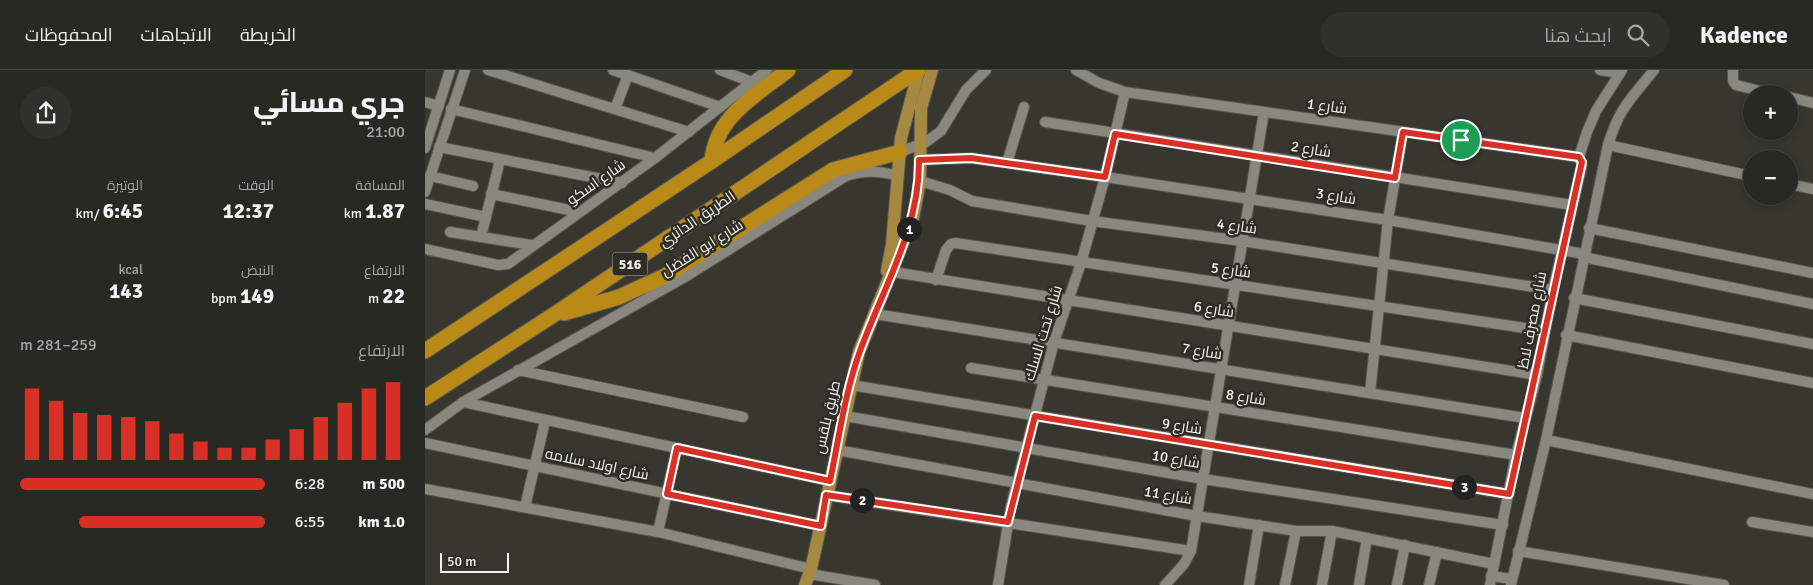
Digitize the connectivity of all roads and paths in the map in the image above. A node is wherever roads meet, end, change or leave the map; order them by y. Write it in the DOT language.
graph roads {
  1 [pos="450,70"];
  2 [pos="465,70"];
  3 [pos="488,70"];
  4 [pos="613,70"];
  5 [pos="720,70"];
  6 [pos="767,70"];
  7 [pos="788,70"];
  8 [pos="845,70"];
  9 [pos="918,70"];
  10 [pos="932,70"];
  11 [pos="986,70"];
  12 [pos="1076,70"];
  13 [pos="1600,70"];
  14 [pos="1654,70"];
  15 [pos="1733,70"];
  16 [pos="1621,72"];
  17 [pos="628,75"];
  18 [pos="752,82"];
  19 [pos="1743,87"];
  20 [pos="1125,92"];
  21 [pos="1798,99"];
  22 [pos="425,102"];
  23 [pos="1813,103"];
  24 [pos="439,106"];
  25 [pos="720,107"];
  26 [pos="1024,107"];
  27 [pos="451,109"];
  28 [pos="615,110"];
  29 [pos="1264,112"];
  30 [pos="1045,122"];
  31 [pos="689,132"];
  32 [pos="1403,132"];
  33 [pos="1115,134"];
  34 [pos="425,145"];
  35 [pos="920,145"];
  36 [pos="1608,145"];
  37 [pos="439,147"];
  38 [pos="900,152"];
  39 [pos="1256,156"];
  40 [pos="1579,157"];
  41 [pos="655,158"];
  42 [pos="500,160"];
  43 [pos="919,160"];
  44 [pos="712,161"];
  45 [pos="1007,163"];
  46 [pos="1743,174"];
  47 [pos="897,175"];
  48 [pos="430,176"];
  49 [pos="1105,177"];
  50 [pos="1395,178"];
  51 [pos="920,181"];
  52 [pos="621,182"];
  53 [pos="473,186"];
  54 [pos="1798,186"];
  55 [pos="1813,189"];
  56 [pos="425,192"];
  57 [pos="491,194"];
  58 [pos="1249,197"];
  59 [pos="425,204"];
  60 [pos="1572,205"];
  61 [pos="579,212"];
  62 [pos="485,217"];
  63 [pos="1388,220"];
  64 [pos="1093,221"];
  65 [pos="1589,228"];
  66 [pos="450,232"];
  67 [pos="481,237"];
  68 [pos="1242,241"];
  69 [pos="531,245"];
  70 [pos="425,249"];
  71 [pos="1562,249"];
  72 [pos="1583,256"];
  73 [pos="1081,263"];
  74 [pos="1384,263"];
  75 [pos="890,271"];
  76 [pos="1813,274"];
  77 [pos="936,280"];
  78 [pos="1234,286"];
  79 [pos="1553,290"];
  80 [pos="1574,298"];
  81 [pos="1068,301"];
  82 [pos="1813,304"];
  83 [pos="1380,307"];
  84 [pos="555,314"];
  85 [pos="875,314"];
  86 [pos="1227,326"];
  87 [pos="1545,331"];
  88 [pos="1566,335"];
  89 [pos="1054,342"];
  90 [pos="1813,344"];
  91 [pos="1376,350"];
  92 [pos="425,351"];
  93 [pos="971,368"];
  94 [pos="518,370"];
  95 [pos="1220,370"];
  96 [pos="1537,375"];
  97 [pos="1044,379"];
  98 [pos="1813,383"];
  99 [pos="851,384"];
  100 [pos="1370,393"];
  101 [pos="425,398"];
  102 [pos="463,402"];
  103 [pos="1214,407"];
  104 [pos="845,416"];
  105 [pos="1035,416"];
  106 [pos="743,417"];
  107 [pos="1525,418"];
  108 [pos="545,421"];
  109 [pos="425,430"];
  110 [pos="1545,440"];
  111 [pos="425,443"];
  112 [pos="1208,445"];
  113 [pos="1028,447"];
  114 [pos="677,448"];
  115 [pos="837,450"];
  116 [pos="1516,455"];
  117 [pos="534,466"];
  118 [pos="1203,479"];
  119 [pos="830,481"];
  120 [pos="1018,484"];
  121 [pos="425,489"];
  122 [pos="667,494"];
  123 [pos="1509,494"];
  124 [pos="1813,494"];
  125 [pos="826,495"];
  126 [pos="525,507"];
  127 [pos="1197,516"];
  128 [pos="1008,522"];
  129 [pos="1752,522"];
  130 [pos="1259,525"];
  131 [pos="1503,525"];
  132 [pos="821,526"];
  133 [pos="1296,531"];
  134 [pos="1332,531"];
  135 [pos="658,532"];
  136 [pos="1813,532"];
  137 [pos="1367,538"];
  138 [pos="1405,546"];
  139 [pos="1191,551"];
  140 [pos="1519,551"];
  141 [pos="1437,552"];
  142 [pos="1494,564"];
  143 [pos="809,576"];
  144 [pos="1491,580"];
  145 [pos="1511,582"];
  146 [pos="875,585"];
  147 [pos="999,585"];
  148 [pos="1165,585"];
  149 [pos="1249,585"];
  150 [pos="1285,585"];
  151 [pos="1322,585"];
  152 [pos="1359,585"];
  153 [pos="1397,585"];
  154 [pos="1429,585"];
  155 [pos="1724,585"];
  1 -- 24 [label="street"];
  2 -- 27 [label="street"];
  3 -- 28 [label="street"];
  4 -- 17 [label="street"];
  5 -- 18 [label="street"];
  6 -- 18 [label="street, شارع اسكو"];
  7 -- 44 [label="highway"];
  8 -- 44 [label="highway, 516"];
  9 -- 38 [label="main road"];
  9 -- 84 [label="highway, الطريق الدائري / 516"];
  10 -- 35 [label="main road"];
  11 -- 35 [label="street"];
  12 -- 20 [label="street, شارع 1"];
  13 -- 16 [label="street"];
  14 -- 36 [label="street"];
  15 -- 19 [label="street"];
  16 -- 40 [label="street, شارع مصرف لاظ"];
  17 -- 25 [label="street"];
  17 -- 28 [label="street"];
  18 -- 25 [label="street, شارع اسكو"];
  20 -- 29 [label="street, شارع 1"];
  20 -- 33 [label="street, شارع تحت السلك"];
  21 -- 23 [label="street"];
  22 -- 24 [label="street"];
  24 -- 34 [label="street"];
  25 -- 31 [label="street, شارع اسكو"];
  26 -- 45 [label="street"];
  27 -- 37 [label="street"];
  27 -- 41 [label="street"];
  28 -- 31 [label="street"];
  29 -- 32 [label="street, شارع 1"];
  29 -- 39 [label="street"];
  30 -- 33 [label="street, شارع 2"];
  31 -- 41 [label="street, شارع اسكو"];
  32 -- 40 [label="street, شارع 1"];
  32 -- 50 [label="street"];
  33 -- 39 [label="street, شارع 2"];
  33 -- 49 [label="street, شارع تحت السلك"];
  35 -- 38 [label="street"];
  35 -- 43 [label="main road"];
  36 -- 46 [label="street"];
  36 -- 65 [label="street"];
  37 -- 42 [label="street"];
  37 -- 48 [label="street"];
  38 -- 47 [label="main road"];
  38 -- 84 [label="highway"];
  39 -- 50 [label="street, شارع 2"];
  39 -- 58 [label="street"];
  40 -- 60 [label="street, شارع مصرف لاظ"];
  41 -- 52 [label="street, شارع اسكو"];
  42 -- 52 [label="street"];
  42 -- 57 [label="street"];
  43 -- 45 [label="street, شارع 3"];
  43 -- 51 [label="main road"];
  44 -- 92 [label="highway, 516"];
  45 -- 49 [label="street, شارع 3"];
  47 -- 75 [label="main road"];
  47 -- 94 [label="street, شارع ابو الفضل"];
  48 -- 53 [label="street"];
  48 -- 56 [label="street"];
  49 -- 58 [label="street, شارع 3"];
  49 -- 64 [label="street, شارع تحت السلك"];
  50 -- 60 [label="street, شارع 2"];
  50 -- 63 [label="street"];
  51 -- 64 [label="street, شارع 4"];
  51 -- 75 [label="main road"];
  52 -- 61 [label="street, شارع اسكو"];
  54 -- 55 [label="street"];
  57 -- 61 [label="street"];
  57 -- 62 [label="street"];
  58 -- 63 [label="street, شارع 3"];
  58 -- 68 [label="street"];
  59 -- 62 [label="street"];
  60 -- 71 [label="street, شارع مصرف لاظ"];
  61 -- 69 [label="street, شارع اسكو"];
  62 -- 67 [label="street"];
  63 -- 71 [label="street, شارع 3"];
  63 -- 74 [label="street"];
  64 -- 68 [label="street, شارع 4"];
  64 -- 73 [label="street, شارع تحت السلك"];
  65 -- 72 [label="street"];
  65 -- 76 [label="street"];
  66 -- 67 [label="street"];
  67 -- 69 [label="street"];
  68 -- 74 [label="street, شارع 4"];
  68 -- 78 [label="street"];
  69 -- 70 [label="street, شارع اسكو"];
  71 -- 72 [label="street, شارع 3"];
  71 -- 79 [label="street, شارع مصرف لاظ"];
  72 -- 80 [label="street"];
  72 -- 82 [label="street, شارع 3"];
  73 -- 77 [label="street, شارع 5"];
  73 -- 78 [label="street, شارع 5"];
  73 -- 81 [label="street, شارع تحت السلك"];
  74 -- 79 [label="street, شارع 4"];
  74 -- 83 [label="street"];
  75 -- 77 [label="street, شارع 6"];
  75 -- 85 [label="main road, طريق بلقس"];
  77 -- 81 [label="street, شارع 6"];
  78 -- 83 [label="street, شارع 5"];
  78 -- 86 [label="street"];
  79 -- 87 [label="street, شارع مصرف لاظ"];
  80 -- 88 [label="street"];
  80 -- 90 [label="street"];
  81 -- 86 [label="street, شارع 6"];
  81 -- 89 [label="street, شارع تحت السلك"];
  83 -- 87 [label="street, شارع 5"];
  83 -- 91 [label="street"];
  84 -- 101 [label="highway, الطريق الدائري / 516"];
  85 -- 89 [label="street, شارع 7"];
  85 -- 99 [label="main road, طريق بلقس"];
  86 -- 91 [label="street, شارع 6"];
  86 -- 95 [label="street"];
  87 -- 96 [label="street, شارع مصرف لاظ"];
  88 -- 98 [label="street"];
  88 -- 110 [label="street"];
  89 -- 95 [label="street, شارع 7"];
  89 -- 97 [label="street, شارع تحت السلك"];
  91 -- 96 [label="street, شارع 6"];
  91 -- 100 [label="street"];
  93 -- 97 [label="street, شارع 8"];
  94 -- 102 [label="street, شارع ابو الفضل"];
  94 -- 106 [label="street"];
  95 -- 100 [label="street, شارع 7"];
  95 -- 103 [label="street"];
  96 -- 107 [label="street, شارع مصرف لاظ"];
  97 -- 103 [label="street, شارع 8"];
  97 -- 105 [label="street, شارع تحت السلك"];
  99 -- 104 [label="main road, طريق بلقس"];
  99 -- 105 [label="street, شارع 9"];
  100 -- 107 [label="street, شارع 7"];
  102 -- 108 [label="street"];
  102 -- 109 [label="street, شارع ابو الفضل"];
  103 -- 112 [label="street"];
  103 -- 116 [label="street, شارع 8"];
  104 -- 113 [label="street, شارع 10"];
  104 -- 115 [label="main road, طريق بلقس"];
  105 -- 112 [label="street, شارع 9"];
  105 -- 113 [label="street, شارع تحت السلك"];
  107 -- 116 [label="street, شارع مصرف لاظ"];
  108 -- 114 [label="street"];
  108 -- 117 [label="street"];
  110 -- 124 [label="street"];
  110 -- 140 [label="street"];
  111 -- 117 [label="street, شارع اولاد سلامه"];
  112 -- 118 [label="street"];
  112 -- 123 [label="street, شارع 9"];
  113 -- 118 [label="street, شارع 10"];
  113 -- 120 [label="street, شارع تحت السلك"];
  114 -- 119 [label="street"];
  114 -- 122 [label="street"];
  115 -- 119 [label="main road, طريق بلقس"];
  115 -- 120 [label="street, شارع 11"];
  116 -- 123 [label="street, شارع مصرف لاظ"];
  117 -- 122 [label="street, شارع اولاد سلامه"];
  117 -- 126 [label="street"];
  118 -- 127 [label="street"];
  118 -- 131 [label="street, شارع 10"];
  119 -- 125 [label="main road, طريق بلقس"];
  120 -- 127 [label="street, شارع 11"];
  120 -- 128 [label="street, شارع تحت السلك"];
  121 -- 126 [label="street"];
  122 -- 132 [label="street, شارع اولاد سلامه"];
  122 -- 135 [label="street"];
  123 -- 131 [label="street, شارع مصرف لاظ"];
  125 -- 128 [label="street"];
  125 -- 132 [label="main road, طريق بلقس"];
  126 -- 135 [label="street"];
  127 -- 130 [label="street, شارع 11"];
  127 -- 139 [label="street"];
  128 -- 139 [label="street"];
  128 -- 147 [label="street, شارع تحت السلك"];
  129 -- 136 [label="street"];
  130 -- 133 [label="street, شارع 11"];
  130 -- 149 [label="street"];
  131 -- 142 [label="street, شارع مصرف لاظ"];
  132 -- 143 [label="main road, طريق بلقس"];
  133 -- 134 [label="street, شارع 11"];
  133 -- 150 [label="street"];
  134 -- 137 [label="street, شارع 11"];
  134 -- 151 [label="street"];
  135 -- 143 [label="street"];
  137 -- 138 [label="street, شارع 11"];
  137 -- 152 [label="street"];
  138 -- 141 [label="street, شارع 11"];
  138 -- 153 [label="street"];
  139 -- 148 [label="street"];
  140 -- 145 [label="street"];
  140 -- 155 [label="street"];
  141 -- 142 [label="street, شارع 11"];
  141 -- 154 [label="street"];
  142 -- 144 [label="street, شارع مصرف لاظ"];
  143 -- 146 [label="street"];
  144 -- 145 [label="street"];
}
